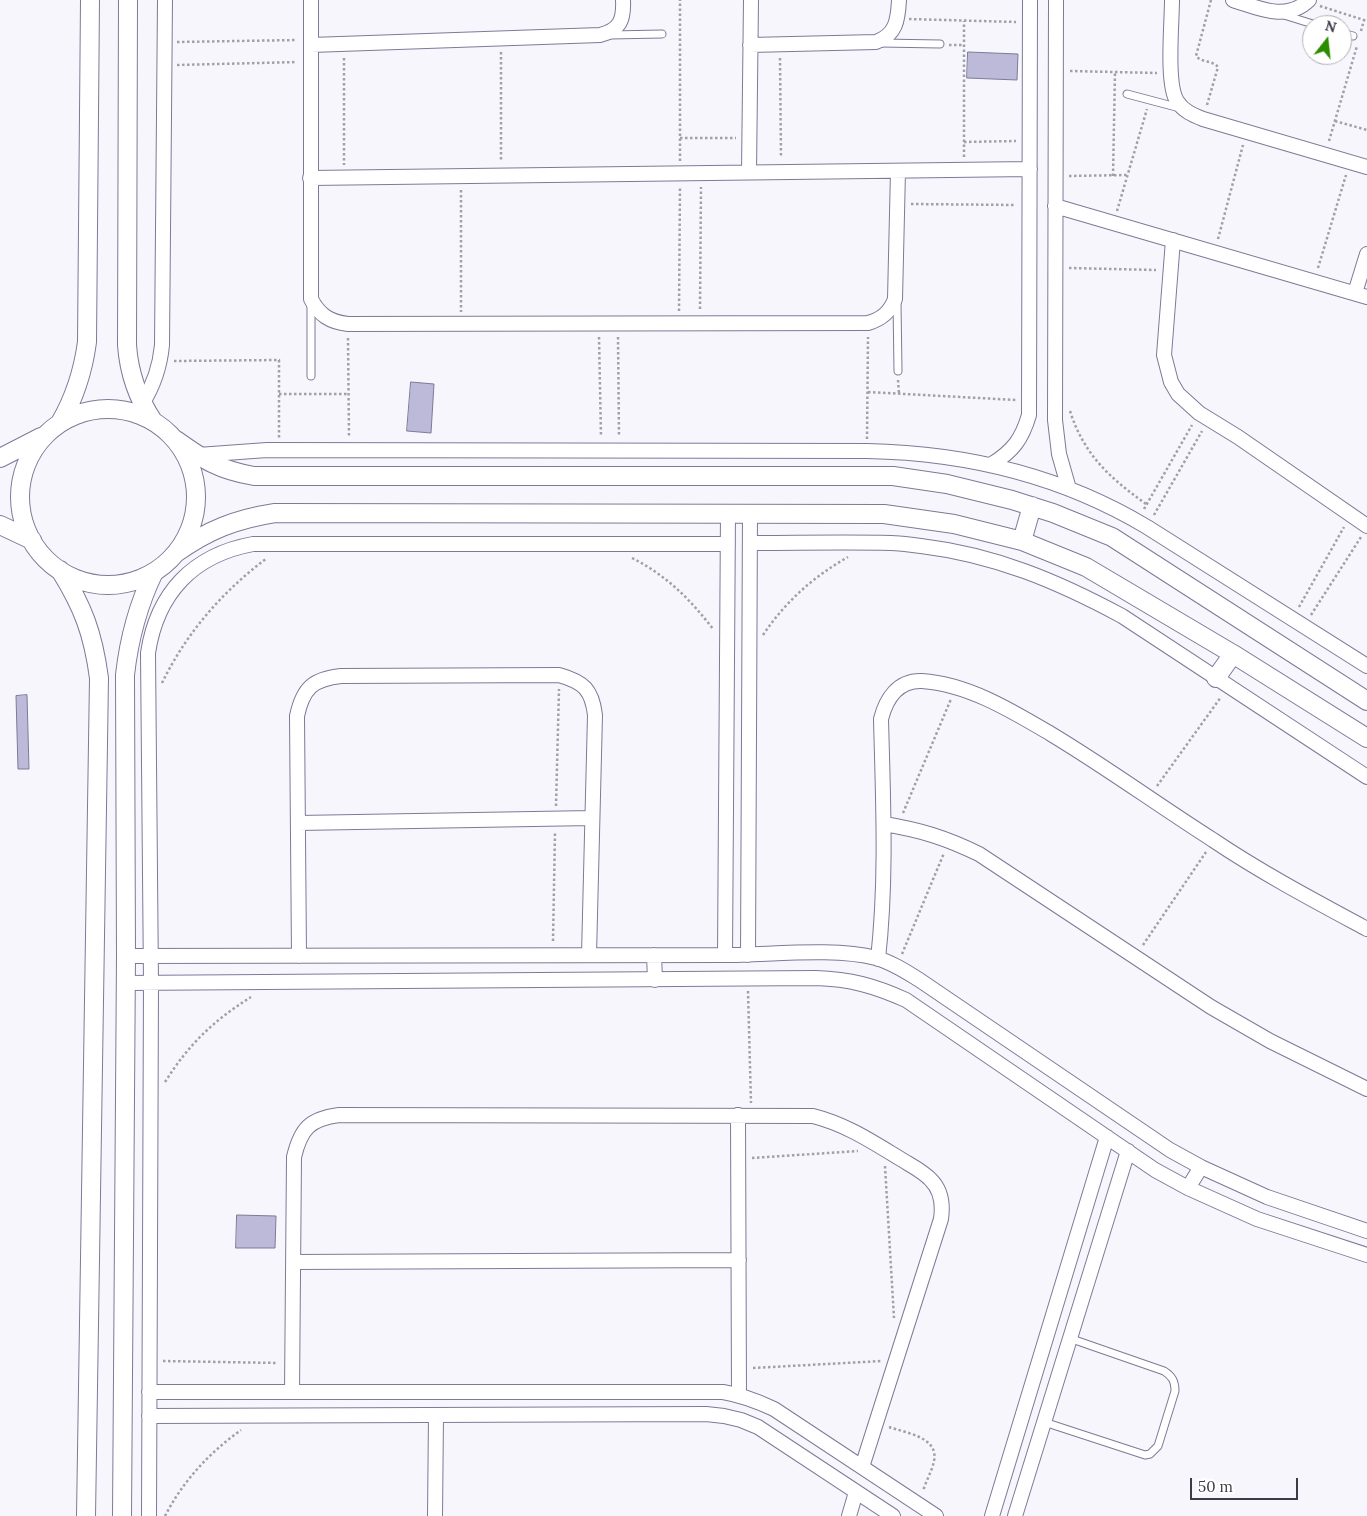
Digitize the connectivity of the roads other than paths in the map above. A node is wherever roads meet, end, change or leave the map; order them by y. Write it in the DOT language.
graph roads {
  1 [pos="90,0"];
  2 [pos="128,0"];
  3 [pos="165,0"];
  4 [pos="311,0"];
  5 [pos="623,0"];
  6 [pos="751,0"];
  7 [pos="899,0"];
  8 [pos="1030,0"];
  9 [pos="1056,0"];
  10 [pos="1172,0"];
  11 [pos="1233,0"];
  12 [pos="1308,1"];
  13 [pos="1276,13"];
  14 [pos="1302,21"];
  15 [pos="662,34"];
  16 [pos="600,35"];
  17 [pos="311,42"];
  18 [pos="876,42"];
  19 [pos="940,44"];
  20 [pos="750,45"];
  21 [pos="1127,94"];
  22 [pos="1183,108"];
  23 [pos="1367,167"];
  24 [pos="1030,169"];
  25 [pos="898,171"];
  26 [pos="749,172"];
  27 [pos="310,178"];
  28 [pos="1055,206"];
  29 [pos="1173,240"];
  30 [pos="1367,254"];
  31 [pos="897,291"];
  32 [pos="1361,295"];
  33 [pos="311,299"];
  34 [pos="898,371"];
  35 [pos="311,376"];
  36 [pos="142,404"];
  37 [pos="153,421"];
  38 [pos="54,428"];
  39 [pos="176,440"];
  40 [pos="198,456"];
  41 [pos="0,458"];
  42 [pos="992,464"];
  43 [pos="1069,489"];
  44 [pos="1032,506"];
  45 [pos="728,512"];
  46 [pos="750,512"];
  47 [pos="0,525"];
  48 [pos="1364,531"];
  49 [pos="32,540"];
  50 [pos="1022,541"];
  51 [pos="750,543"];
  52 [pos="728,544"];
  53 [pos="176,553"];
  54 [pos="60,570"];
  55 [pos="154,572"];
  56 [pos="1233,654"];
  57 [pos="1367,666"];
  58 [pos="1222,682"];
  59 [pos="1367,701"];
  60 [pos="1367,738"];
  61 [pos="1367,777"];
  62 [pos="592,818"];
  63 [pos="298,824"];
  64 [pos="891,825"];
  65 [pos="1367,929"];
  66 [pos="589,955"];
  67 [pos="654,955"];
  68 [pos="725,955"];
  69 [pos="748,955"];
  70 [pos="126,956"];
  71 [pos="150,956"];
  72 [pos="299,956"];
  73 [pos="878,959"];
  74 [pos="655,980"];
  75 [pos="126,983"];
  76 [pos="151,983"];
  77 [pos="1367,1089"];
  78 [pos="745,1115"];
  79 [pos="1107,1137"];
  80 [pos="1128,1151"];
  81 [pos="1201,1167"];
  82 [pos="1188,1188"];
  83 [pos="1367,1231"];
  84 [pos="1367,1255"];
  85 [pos="739,1260"];
  86 [pos="293,1262"];
  87 [pos="1069,1338"];
  88 [pos="149,1392"];
  89 [pos="292,1392"];
  90 [pos="629,1392"];
  91 [pos="739,1395"];
  92 [pos="630,1414"];
  93 [pos="436,1415"];
  94 [pos="149,1416"];
  95 [pos="1044,1422"];
  96 [pos="862,1467"];
  97 [pos="856,1492"];
  98 [pos="86,1516"];
  99 [pos="122,1516"];
  100 [pos="149,1516"];
  101 [pos="436,1516"];
  102 [pos="849,1516"];
  103 [pos="893,1516"];
  104 [pos="936,1516"];
  105 [pos="992,1516"];
  106 [pos="1015,1516"];
  1 -- 38 [label="street"];
  2 -- 36 [label="street"];
  3 -- 36 [label="street"];
  4 -- 17 [label="street"];
  5 -- 16 [label="street"];
  6 -- 20 [label="street"];
  7 -- 18 [label="street"];
  8 -- 24 [label="street"];
  9 -- 28 [label="street"];
  10 -- 22 [label="street"];
  11 -- 13 [label="street"];
  12 -- 13 [label="street"];
  13 -- 14 [label="lane"];
  15 -- 16 [label="lane"];
  16 -- 17 [label="street"];
  17 -- 27 [label="street"];
  18 -- 19 [label="lane"];
  18 -- 20 [label="street"];
  20 -- 26 [label="street"];
  21 -- 22 [label="lane"];
  22 -- 23 [label="street"];
  24 -- 25 [label="street"];
  24 -- 42 [label="street"];
  25 -- 26 [label="street"];
  25 -- 31 [label="street"];
  26 -- 27 [label="street"];
  27 -- 33 [label="street"];
  28 -- 29 [label="street"];
  28 -- 43 [label="street"];
  29 -- 32 [label="street"];
  29 -- 48 [label="street"];
  30 -- 32 [label="street"];
  31 -- 33 [label="street"];
  31 -- 34 [label="lane"];
  33 -- 35 [label="lane"];
  36 -- 37 [label="street"];
  37 -- 38 [label="street"];
  37 -- 39 [label="street"];
  38 -- 41 [label="street"];
  38 -- 49 [label="street"];
  39 -- 40 [label="street"];
  39 -- 53 [label="street"];
  40 -- 42 [label="street"];
  40 -- 44 [label="street"];
  42 -- 43 [label="street"];
  43 -- 57 [label="street"];
  44 -- 50 [label="street"];
  44 -- 59 [label="street"];
  45 -- 46 [label="street"];
  45 -- 52 [label="street"];
  45 -- 53 [label="street"];
  46 -- 50 [label="street"];
  46 -- 51 [label="street"];
  47 -- 49 [label="street"];
  49 -- 54 [label="street"];
  50 -- 56 [label="street"];
  51 -- 58 [label="street"];
  51 -- 69 [label="street"];
  52 -- 68 [label="street"];
  52 -- 71 [label="street"];
  53 -- 55 [label="street"];
  54 -- 55 [label="street"];
  54 -- 98 [label="street"];
  55 -- 70 [label="street"];
  56 -- 58 [label="street"];
  56 -- 60 [label="street"];
  58 -- 61 [label="street"];
  62 -- 63 [label="street"];
  62 -- 63 [label="street"];
  62 -- 66 [label="street"];
  63 -- 72 [label="street"];
  64 -- 65 [label="street"];
  64 -- 73 [label="street"];
  64 -- 77 [label="street"];
  66 -- 67 [label="street"];
  66 -- 72 [label="street"];
  67 -- 68 [label="street"];
  67 -- 74 [label="street"];
  68 -- 69 [label="street"];
  69 -- 73 [label="street"];
  70 -- 71 [label="street"];
  70 -- 75 [label="street"];
  71 -- 72 [label="street"];
  71 -- 76 [label="street"];
  73 -- 81 [label="street"];
  74 -- 76 [label="street"];
  74 -- 79 [label="street"];
  75 -- 76 [label="street"];
  75 -- 99 [label="street"];
  76 -- 88 [label="street"];
  78 -- 85 [label="street"];
  78 -- 86 [label="street"];
  78 -- 96 [label="street"];
  79 -- 80 [label="street"];
  79 -- 105 [label="street"];
  80 -- 82 [label="street"];
  80 -- 87 [label="street"];
  81 -- 82 [label="street"];
  81 -- 83 [label="street"];
  82 -- 84 [label="street"];
  85 -- 86 [label="street"];
  85 -- 91 [label="street"];
  86 -- 89 [label="street"];
  87 -- 95 [label="street"];
  87 -- 95 [label="lane"];
  88 -- 89 [label="street"];
  88 -- 94 [label="street"];
  89 -- 90 [label="street"];
  90 -- 91 [label="street"];
  90 -- 92 [label="street"];
  91 -- 96 [label="street"];
  92 -- 93 [label="street"];
  92 -- 97 [label="street"];
  93 -- 94 [label="street"];
  93 -- 101 [label="street"];
  94 -- 100 [label="street"];
  95 -- 106 [label="street"];
  96 -- 104 [label="street"];
  97 -- 102 [label="street"];
  97 -- 103 [label="street"];
}
